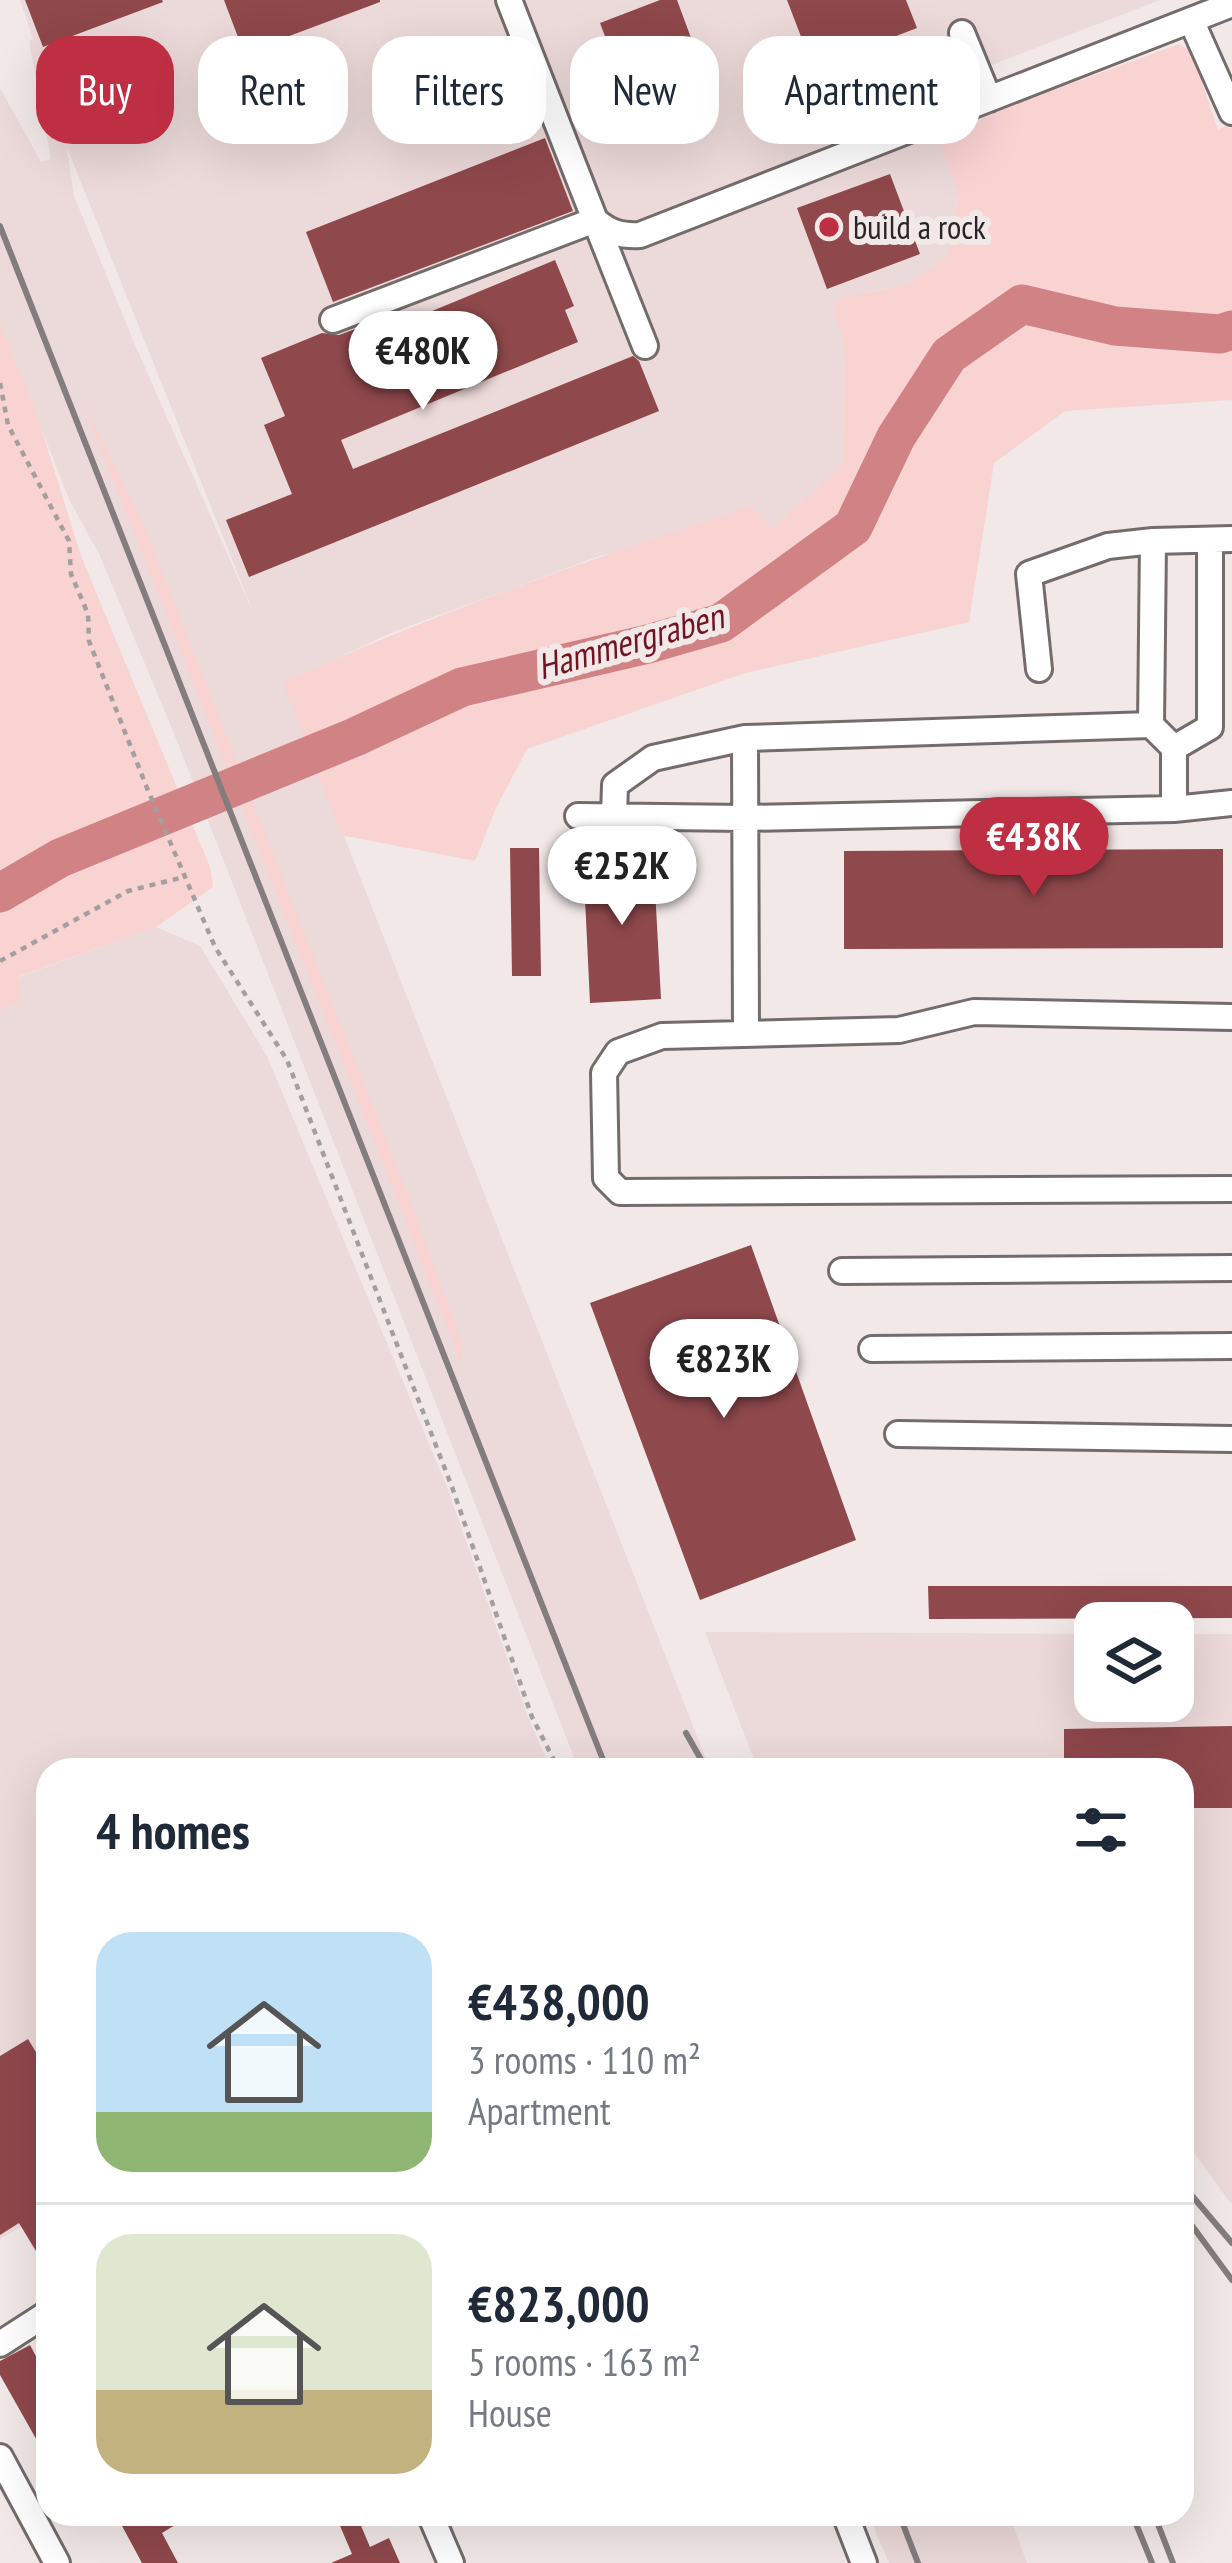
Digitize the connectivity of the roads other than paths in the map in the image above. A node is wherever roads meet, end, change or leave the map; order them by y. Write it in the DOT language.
graph roads {
  1 [pos="509,0"];
  2 [pos="1232,4"];
  3 [pos="1191,20"];
  4 [pos="962,33"];
  5 [pos="989,99"];
  6 [pos="1232,112"];
  7 [pos="595,220"];
  8 [pos="333,320"];
  9 [pos="645,346"];
  10 [pos="1221,540"];
  11 [pos="1153,541"];
  12 [pos="1039,669"];
  13 [pos="1151,725"];
  14 [pos="745,738"];
  15 [pos="1174,748"];
  16 [pos="1232,803"];
  17 [pos="1174,809"];
  18 [pos="578,816"];
  19 [pos="614,816"];
  20 [pos="746,818"];
  21 [pos="1232,1017"];
  22 [pos="746,1033"];
  23 [pos="1232,1189"];
  24 [pos="1232,1268"];
  25 [pos="842,1271"];
  26 [pos="1232,1346"];
  27 [pos="872,1349"];
  28 [pos="898,1434"];
  29 [pos="1232,1439"];
  30 [pos="36,2321"];
  31 [pos="0,2344"];
  32 [pos="0,2457"];
  33 [pos="36,2507"];
  34 [pos="44,2526"];
  35 [pos="435,2526"];
  36 [pos="850,2526"];
  37 [pos="57,2563"];
  38 [pos="451,2563"];
  39 [pos="864,2563"];
  1 -- 7 [label="street"];
  2 -- 3 [label="street"];
  3 -- 5 [label="street"];
  3 -- 6 [label="street"];
  4 -- 5 [label="street"];
  5 -- 7 [label="street"];
  7 -- 8 [label="street"];
  7 -- 9 [label="street"];
  10 -- 11 [label="street"];
  10 -- 15 [label="street"];
  11 -- 12 [label="street"];
  11 -- 13 [label="street"];
  13 -- 14 [label="street"];
  13 -- 15 [label="street"];
  14 -- 19 [label="street"];
  14 -- 20 [label="street"];
  15 -- 17 [label="street"];
  16 -- 17 [label="street"];
  17 -- 20 [label="street"];
  18 -- 19 [label="street"];
  19 -- 20 [label="street"];
  20 -- 22 [label="street"];
  21 -- 22 [label="street"];
  22 -- 23 [label="street"];
  24 -- 25 [label="street"];
  26 -- 27 [label="street"];
  28 -- 29 [label="street"];
  30 -- 31 [label="street"];
  32 -- 33 [label="street"];
  34 -- 37 [label="street"];
  35 -- 38 [label="street"];
  36 -- 39 [label="street"];
}
